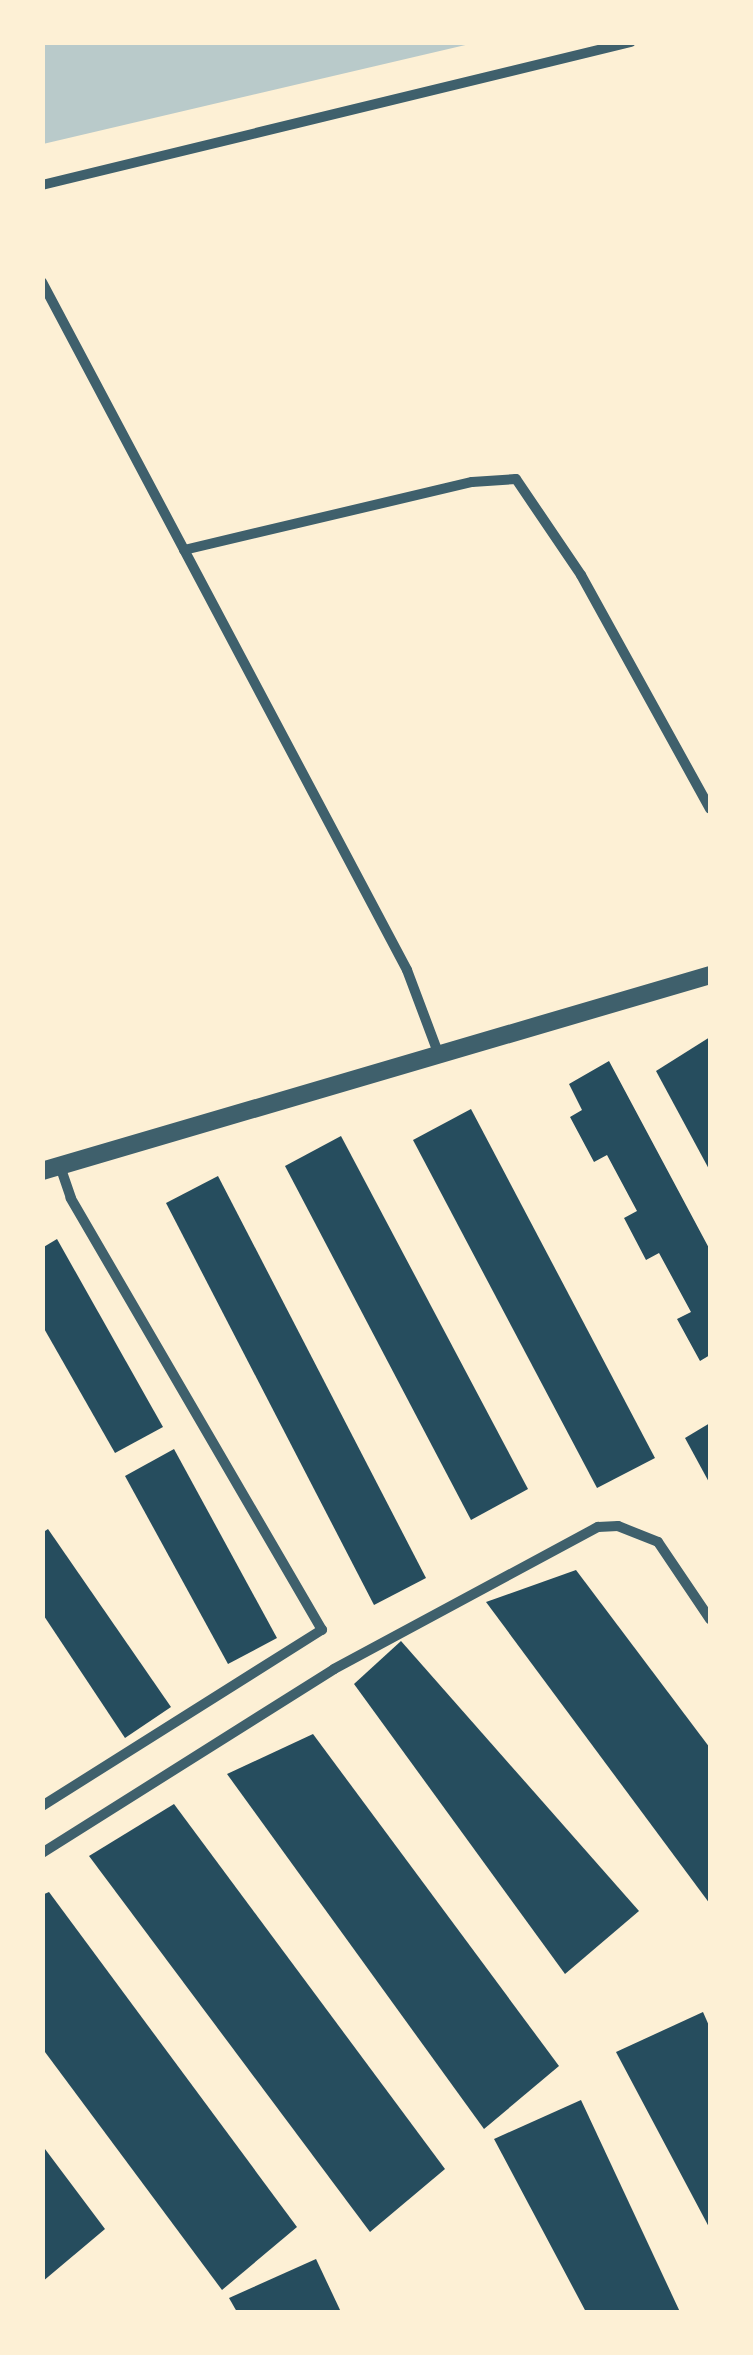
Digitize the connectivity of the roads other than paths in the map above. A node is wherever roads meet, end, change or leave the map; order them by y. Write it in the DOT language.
graph roads {
  1 [pos="632,42"];
  2 [pos="42,185"];
  3 [pos="42,282"];
  4 [pos="184,550"];
  5 [pos="710,809"];
  6 [pos="710,975"];
  7 [pos="439,1055"];
  8 [pos="51,1168"];
  9 [pos="710,1619"];
  10 [pos="42,1806"];
  11 [pos="42,1853"];
  1 -- 2 [label="street"];
  3 -- 4 [label="street"];
  4 -- 5 [label="street"];
  4 -- 7 [label="street"];
  6 -- 7 [label="street"];
  7 -- 8 [label="street"];
  8 -- 10 [label="street"];
  9 -- 11 [label="street"];
}
